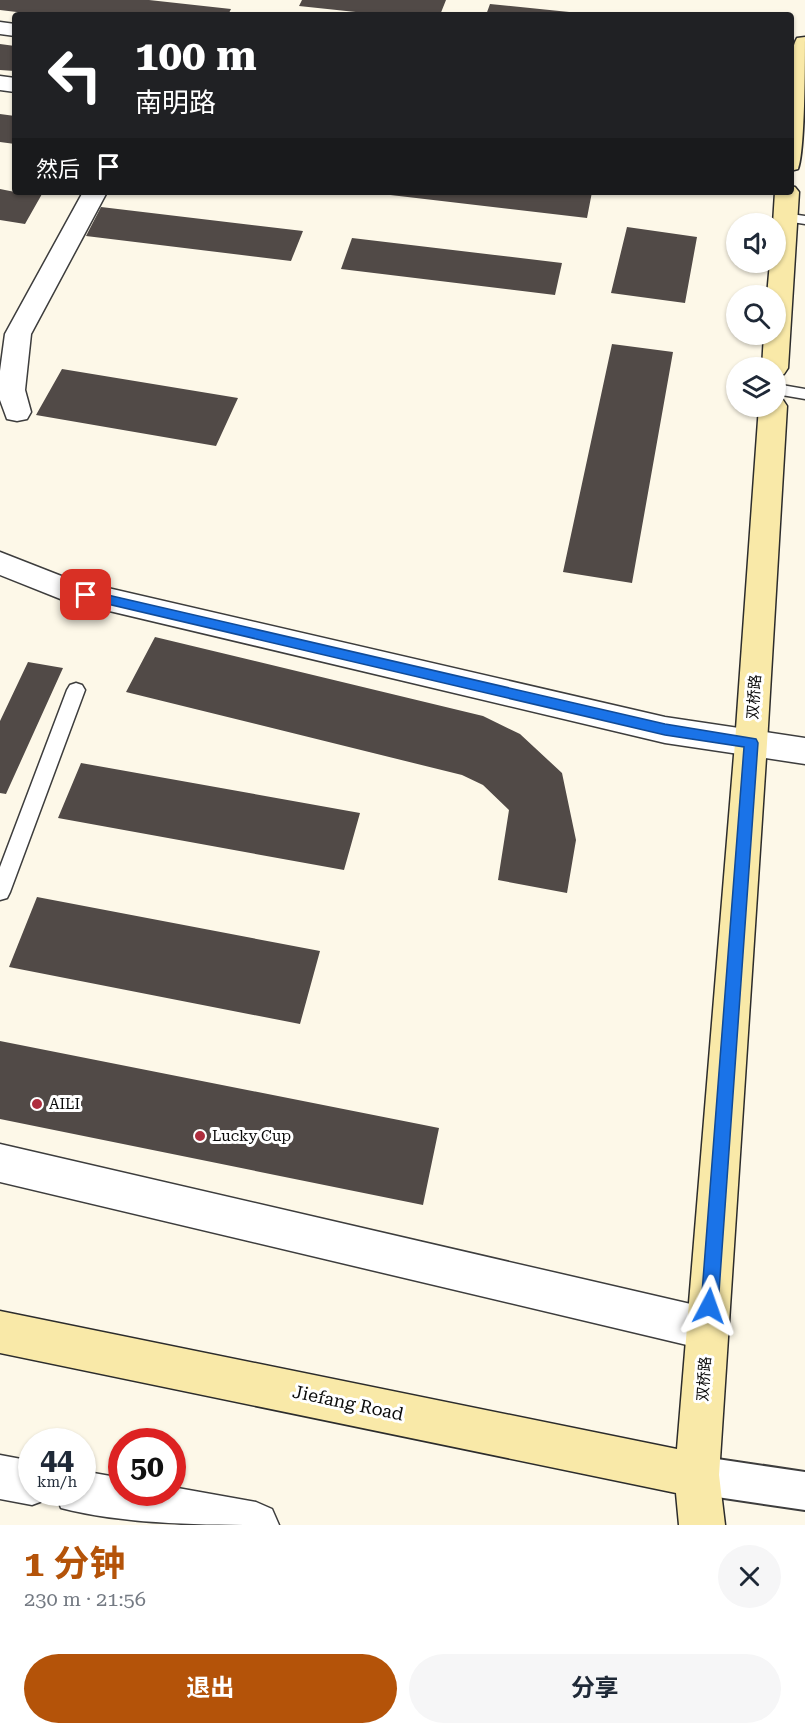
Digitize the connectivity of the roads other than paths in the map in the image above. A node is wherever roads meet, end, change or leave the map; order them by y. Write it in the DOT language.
graph roads {
  1 [pos="805,43"];
  2 [pos="794,132"];
  3 [pos="93,195"];
  4 [pos="788,195"];
  5 [pos="795,218"];
  6 [pos="776,357"];
  7 [pos="786,391"];
  8 [pos="805,394"];
  9 [pos="17,412"];
  10 [pos="772,417"];
  11 [pos="0,564"];
  12 [pos="76,690"];
  13 [pos="751,743"];
  14 [pos="805,751"];
  15 [pos="0,892"];
  16 [pos="0,1163"];
  17 [pos="708,1329"];
  18 [pos="0,1332"];
  19 [pos="697,1475"];
  20 [pos="0,1477"];
  21 [pos="18,1480"];
  22 [pos="805,1491"];
  23 [pos="96,1496"];
  24 [pos="256,1525"];
  25 [pos="702,1525"];
  1 -- 2 [label="main road"];
  3 -- 9 [label="street"];
  4 -- 5 [label="main road"];
  5 -- 6 [label="main road"];
  7 -- 8 [label="lane"];
  10 -- 13 [label="main road, 双桥路"];
  11 -- 13 [label="street"];
  12 -- 15 [label="lane"];
  13 -- 14 [label="street"];
  13 -- 17 [label="main road, 双桥路"];
  16 -- 17 [label="street"];
  17 -- 19 [label="main road, 双桥路"];
  18 -- 19 [label="main road, Jiefang Road"];
  19 -- 22 [label="street"];
  19 -- 25 [label="main road, 双桥路"];
  20 -- 21 [label="street"];
  23 -- 24 [label="street"];
}
